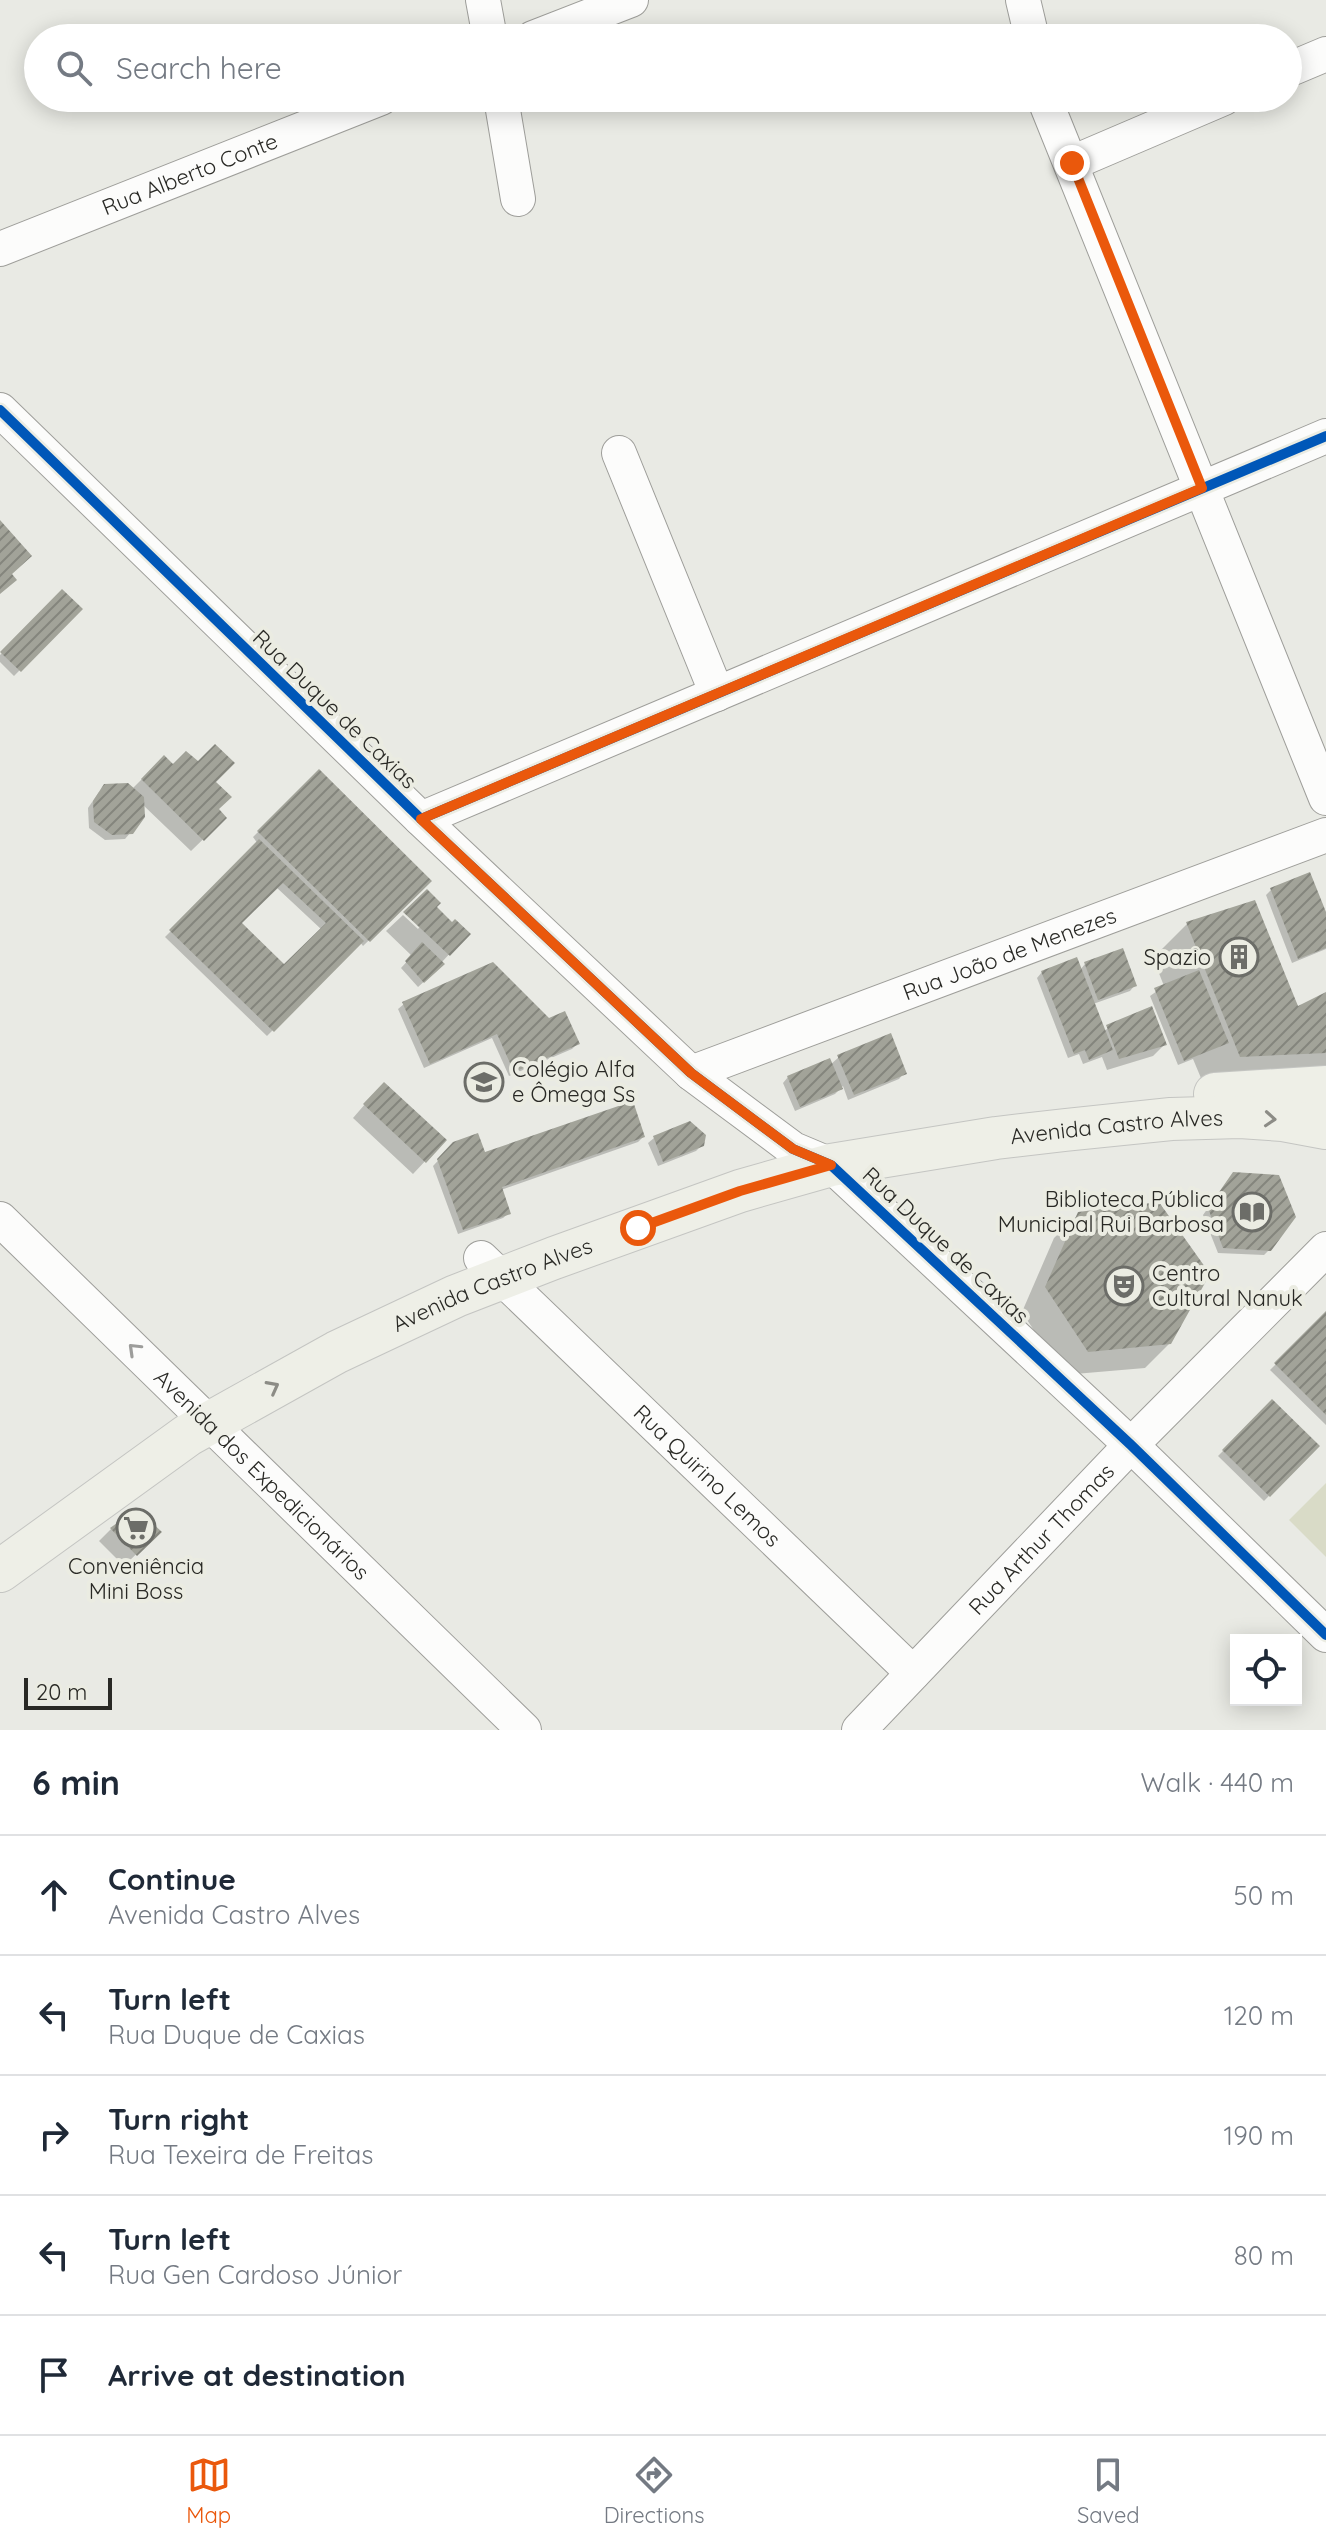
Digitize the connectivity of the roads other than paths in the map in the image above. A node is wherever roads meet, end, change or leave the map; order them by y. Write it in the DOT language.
graph roads {
  1 [pos="483,0"];
  2 [pos="631,0"];
  3 [pos="1023,0"];
  4 [pos="487,24"];
  5 [pos="569,24"];
  6 [pos="1029,24"];
  7 [pos="1326,54"];
  8 [pos="1302,64"];
  9 [pos="346,112"];
  10 [pos="503,112"];
  11 [pos="1050,112"];
  12 [pos="1191,112"];
  13 [pos="1072,163"];
  14 [pos="518,199"];
  15 [pos="0,249"];
  16 [pos="0,398"];
  17 [pos="0,410"];
  18 [pos="1326,436"];
  19 [pos="619,453"];
  20 [pos="1202,488"];
  21 [pos="717,694"];
  22 [pos="1326,798"];
  23 [pos="421,819"];
  24 [pos="1326,835"];
  25 [pos="691,1073"];
  26 [pos="1326,1087"];
  27 [pos="1063,1118"];
  28 [pos="1326,1128"];
  29 [pos="812,1157"];
  30 [pos="0,1219"];
  31 [pos="1326,1249"];
  32 [pos="0,1251"];
  33 [pos="492,1268"];
  34 [pos="189,1420"];
  35 [pos="1131,1445"];
  36 [pos="0,1537"];
  37 [pos="0,1571"];
  38 [pos="402,1627"];
  39 [pos="1326,1635"];
  40 [pos="913,1673"];
  41 [pos="492,1730"];
  42 [pos="524,1730"];
  43 [pos="859,1730"];
  1 -- 4 [label="street"];
  2 -- 5 [label="street"];
  3 -- 6 [label="street"];
  7 -- 8 [label="street"];
  9 -- 15 [label="street, Rua Alberto Conte"];
  10 -- 14 [label="street"];
  11 -- 13 [label="street"];
  12 -- 13 [label="street"];
  13 -- 20 [label="street"];
  16 -- 17 [label="street"];
  17 -- 23 [label="street, Rua Duque de Caxias"];
  18 -- 20 [label="street"];
  19 -- 21 [label="street"];
  20 -- 21 [label="street"];
  20 -- 22 [label="street"];
  21 -- 23 [label="street"];
  23 -- 25 [label="street, Rua Duque de Caxias"];
  24 -- 25 [label="street, Rua João de Menezes"];
  25 -- 29 [label="street, Rua Duque de Caxias"];
  26 -- 27 [label="main road, Avenida Castro Alves"];
  27 -- 28 [label="main road, Avenida Castro Alves, one-way"];
  27 -- 29 [label="main road, Avenida Castro Alves"];
  29 -- 33 [label="main road, Avenida Castro Alves"];
  29 -- 35 [label="street, Rua Duque de Caxias"];
  34 -- 30 [label="street, Avenida dos Expedicionários, one-way"];
  31 -- 35 [label="street, Rua Arthur Thomas"];
  32 -- 34 [label="street, Avenida dos Expedicionários"];
  33 -- 34 [label="main road, Avenida Castro Alves"];
  33 -- 40 [label="street, Rua Quirino Lemos"];
  34 -- 36 [label="main road, Avenida Castro Alves"];
  34 -- 37 [label="main road, Avenida Castro Alves"];
  34 -- 38 [label="street, Avenida dos Expedicionários"];
  35 -- 39 [label="street, Rua Duque de Caxias"];
  35 -- 40 [label="street, Rua Arthur Thomas"];
  38 -- 41 [label="street, Avenida dos Expedicionários"];
  38 -- 42 [label="street, Avenida dos Expedicionários"];
  40 -- 43 [label="street, Rua Arthur Thomas"];
}
